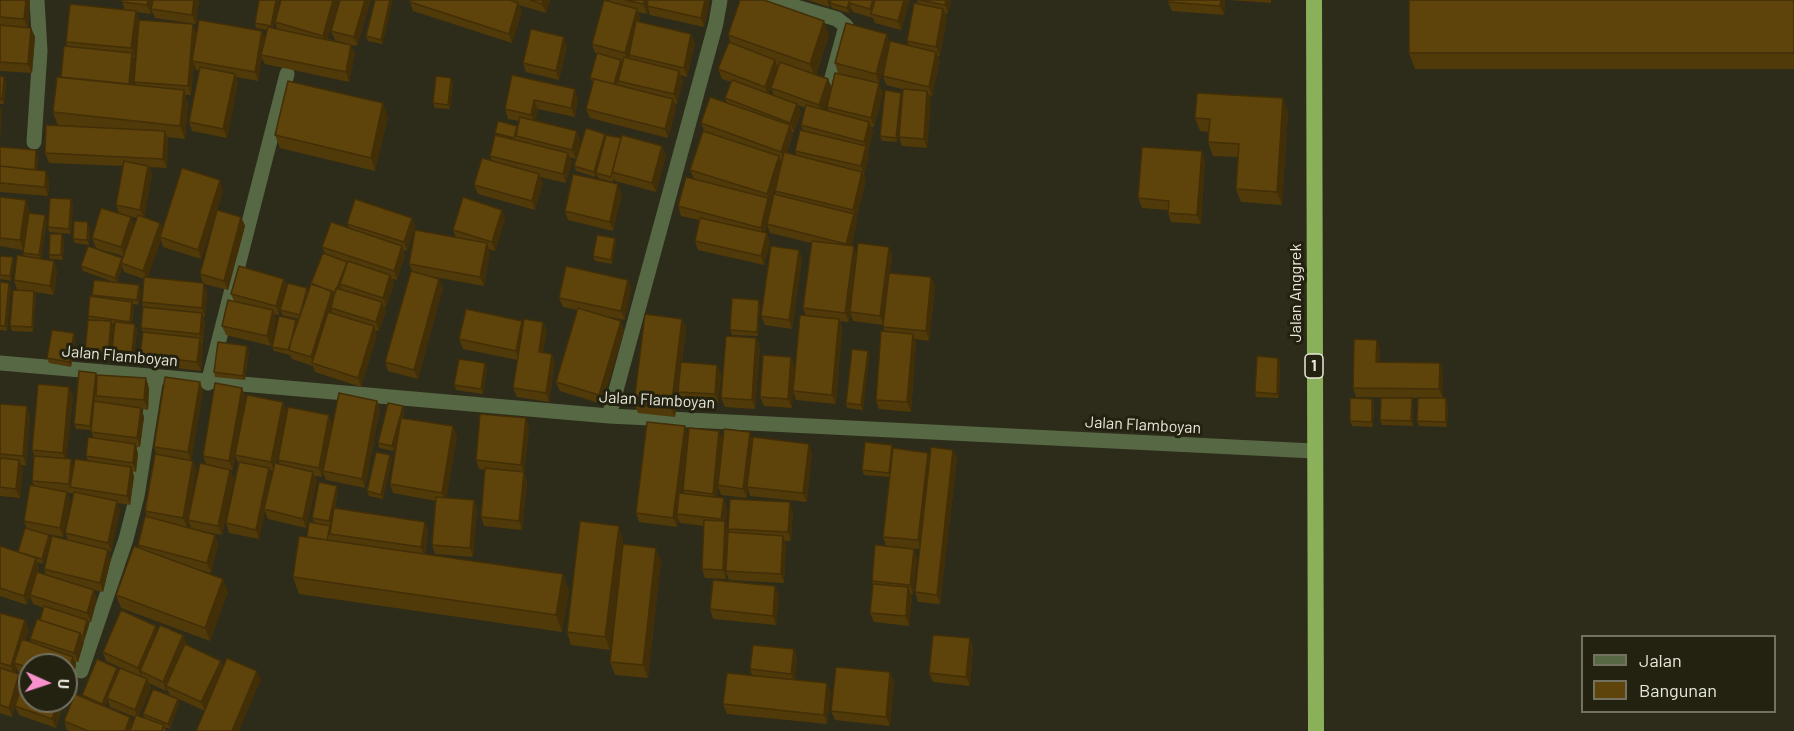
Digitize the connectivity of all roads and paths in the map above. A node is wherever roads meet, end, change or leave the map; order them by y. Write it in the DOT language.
graph roads {
  1 [pos="37,0"];
  2 [pos="720,0"];
  3 [pos="772,0"];
  4 [pos="1314,0"];
  5 [pos="287,74"];
  6 [pos="830,85"];
  7 [pos="34,142"];
  8 [pos="0,363"];
  9 [pos="156,377"];
  10 [pos="208,383"];
  11 [pos="609,416"];
  12 [pos="1314,452"];
  13 [pos="81,671"];
  14 [pos="1316,731"];
  1 -- 7 [label="street"];
  2 -- 11 [label="street"];
  3 -- 6 [label="street"];
  4 -- 12 [label="highway, Jalan Anggrek / 1"];
  5 -- 10 [label="street"];
  8 -- 9 [label="street, Jalan Flamboyan"];
  9 -- 10 [label="street, Jalan Flamboyan"];
  9 -- 13 [label="street"];
  10 -- 11 [label="street, Jalan Flamboyan"];
  11 -- 12 [label="street, Jalan Flamboyan"];
  12 -- 14 [label="highway, Jalan Anggrek / 1"];
}
